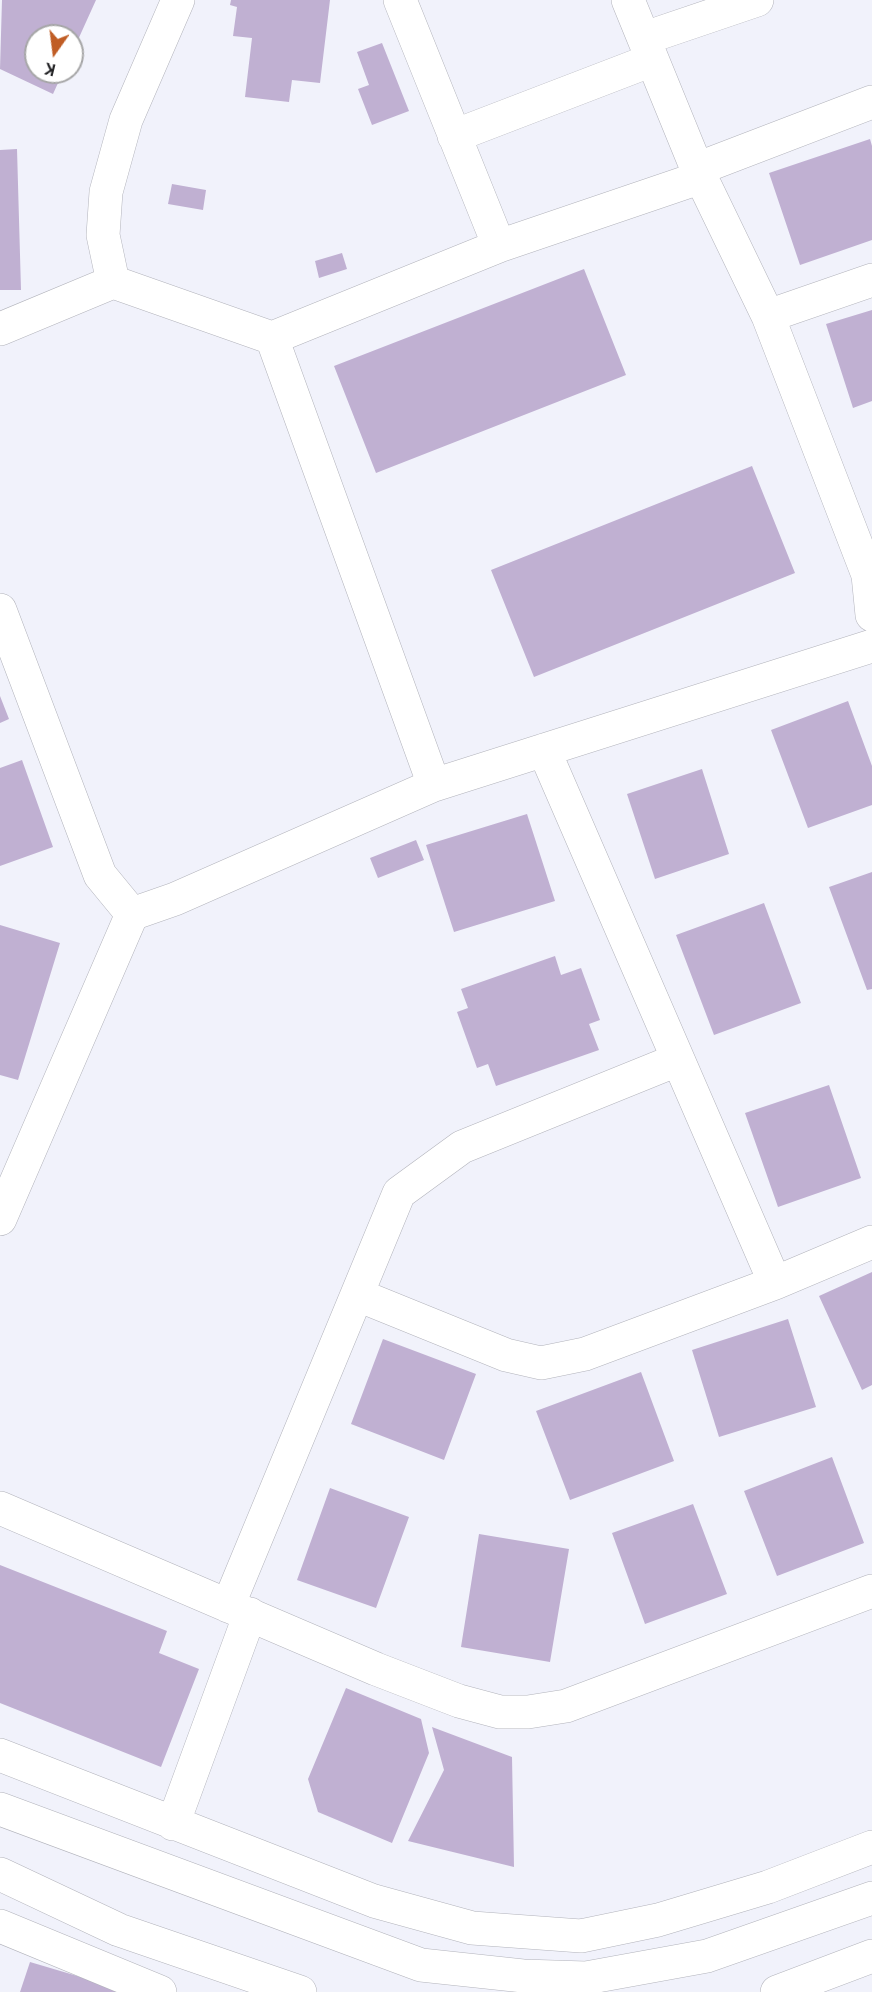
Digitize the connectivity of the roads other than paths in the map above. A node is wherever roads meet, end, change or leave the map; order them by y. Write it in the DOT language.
graph roads {
  1 [pos="178,0"];
  2 [pos="400,0"];
  3 [pos="628,0"];
  4 [pos="757,0"];
  5 [pos="649,49"];
  6 [pos="872,102"];
  7 [pos="454,136"];
  8 [pos="700,173"];
  9 [pos="499,246"];
  10 [pos="872,280"];
  11 [pos="113,282"];
  12 [pos="768,316"];
  13 [pos="0,329"];
  14 [pos="272,338"];
  15 [pos="0,610"];
  16 [pos="872,615"];
  17 [pos="872,646"];
  18 [pos="544,750"];
  19 [pos="434,785"];
  20 [pos="132,914"];
  21 [pos="677,1060"];
  22 [pos="0,1219"];
  23 [pos="872,1242"];
  24 [pos="775,1283"];
  25 [pos="358,1295"];
  26 [pos="0,1508"];
  27 [pos="872,1591"];
  28 [pos="239,1610"];
  29 [pos="0,1755"];
  30 [pos="0,1809"];
  31 [pos="173,1824"];
  32 [pos="872,1847"];
  33 [pos="0,1874"];
  34 [pos="872,1898"];
  35 [pos="0,1926"];
  36 [pos="872,1956"];
  37 [pos="160,1992"];
  38 [pos="300,1992"];
  39 [pos="777,1992"];
  1 -- 11 [label="street"];
  2 -- 7 [label="street"];
  3 -- 5 [label="street"];
  4 -- 5 [label="street"];
  5 -- 7 [label="street"];
  5 -- 8 [label="street"];
  6 -- 8 [label="street"];
  7 -- 9 [label="street"];
  8 -- 9 [label="street"];
  8 -- 12 [label="street"];
  9 -- 14 [label="street"];
  10 -- 12 [label="street"];
  11 -- 13 [label="street"];
  11 -- 14 [label="street"];
  12 -- 16 [label="street"];
  14 -- 19 [label="street"];
  15 -- 20 [label="street"];
  17 -- 18 [label="street"];
  18 -- 19 [label="street"];
  18 -- 21 [label="street"];
  19 -- 20 [label="street"];
  20 -- 22 [label="street"];
  21 -- 24 [label="street"];
  21 -- 25 [label="street"];
  23 -- 24 [label="street"];
  24 -- 25 [label="street"];
  25 -- 28 [label="street"];
  26 -- 28 [label="street"];
  27 -- 28 [label="street"];
  28 -- 31 [label="street"];
  29 -- 31 [label="street"];
  30 -- 34 [label="street"];
  31 -- 32 [label="street"];
  33 -- 38 [label="street"];
  35 -- 37 [label="street"];
  36 -- 39 [label="street"];
}
